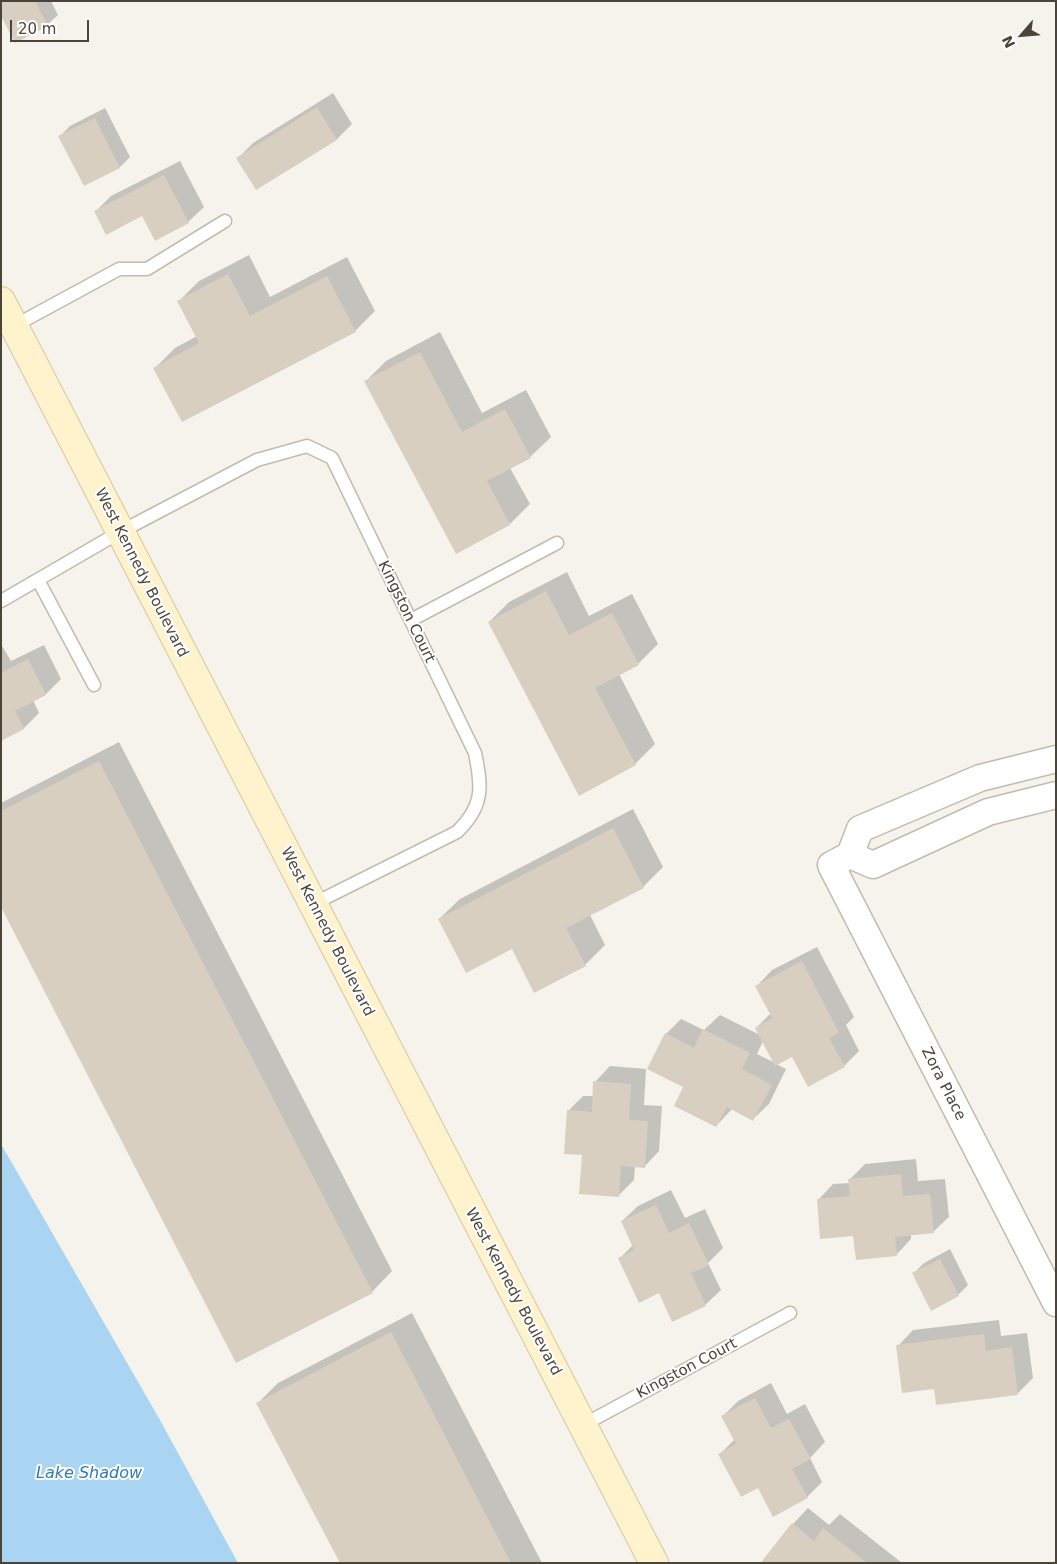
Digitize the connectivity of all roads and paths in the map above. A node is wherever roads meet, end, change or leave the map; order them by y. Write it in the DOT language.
graph roads {
  1 [pos="225,221"];
  2 [pos="1,301"];
  3 [pos="14,326"];
  4 [pos="120,532"];
  5 [pos="557,543"];
  6 [pos="38,580"];
  7 [pos="1,601"];
  8 [pos="410,620"];
  9 [pos="94,685"];
  10 [pos="1056,759"];
  11 [pos="1056,795"];
  12 [pos="840,860"];
  13 [pos="312,904"];
  14 [pos="1056,1303"];
  15 [pos="790,1313"];
  16 [pos="583,1426"];
  17 [pos="654,1563"];
  1 -- 3 [label="lane"];
  2 -- 3 [label="main road, West Kennedy Boulevard"];
  3 -- 4 [label="main road, West Kennedy Boulevard"];
  4 -- 6 [label="lane, Kingston Court"];
  4 -- 8 [label="lane, Kingston Court"];
  4 -- 13 [label="main road, West Kennedy Boulevard"];
  5 -- 8 [label="lane"];
  6 -- 7 [label="lane, Kingston Court"];
  6 -- 9 [label="lane"];
  8 -- 13 [label="lane, Kingston Court"];
  10 -- 12 [label="street"];
  11 -- 12 [label="street"];
  12 -- 14 [label="street, Zora Place"];
  13 -- 16 [label="main road, West Kennedy Boulevard"];
  15 -- 16 [label="lane, Kingston Court"];
  16 -- 17 [label="main road, West Kennedy Boulevard"];
}
